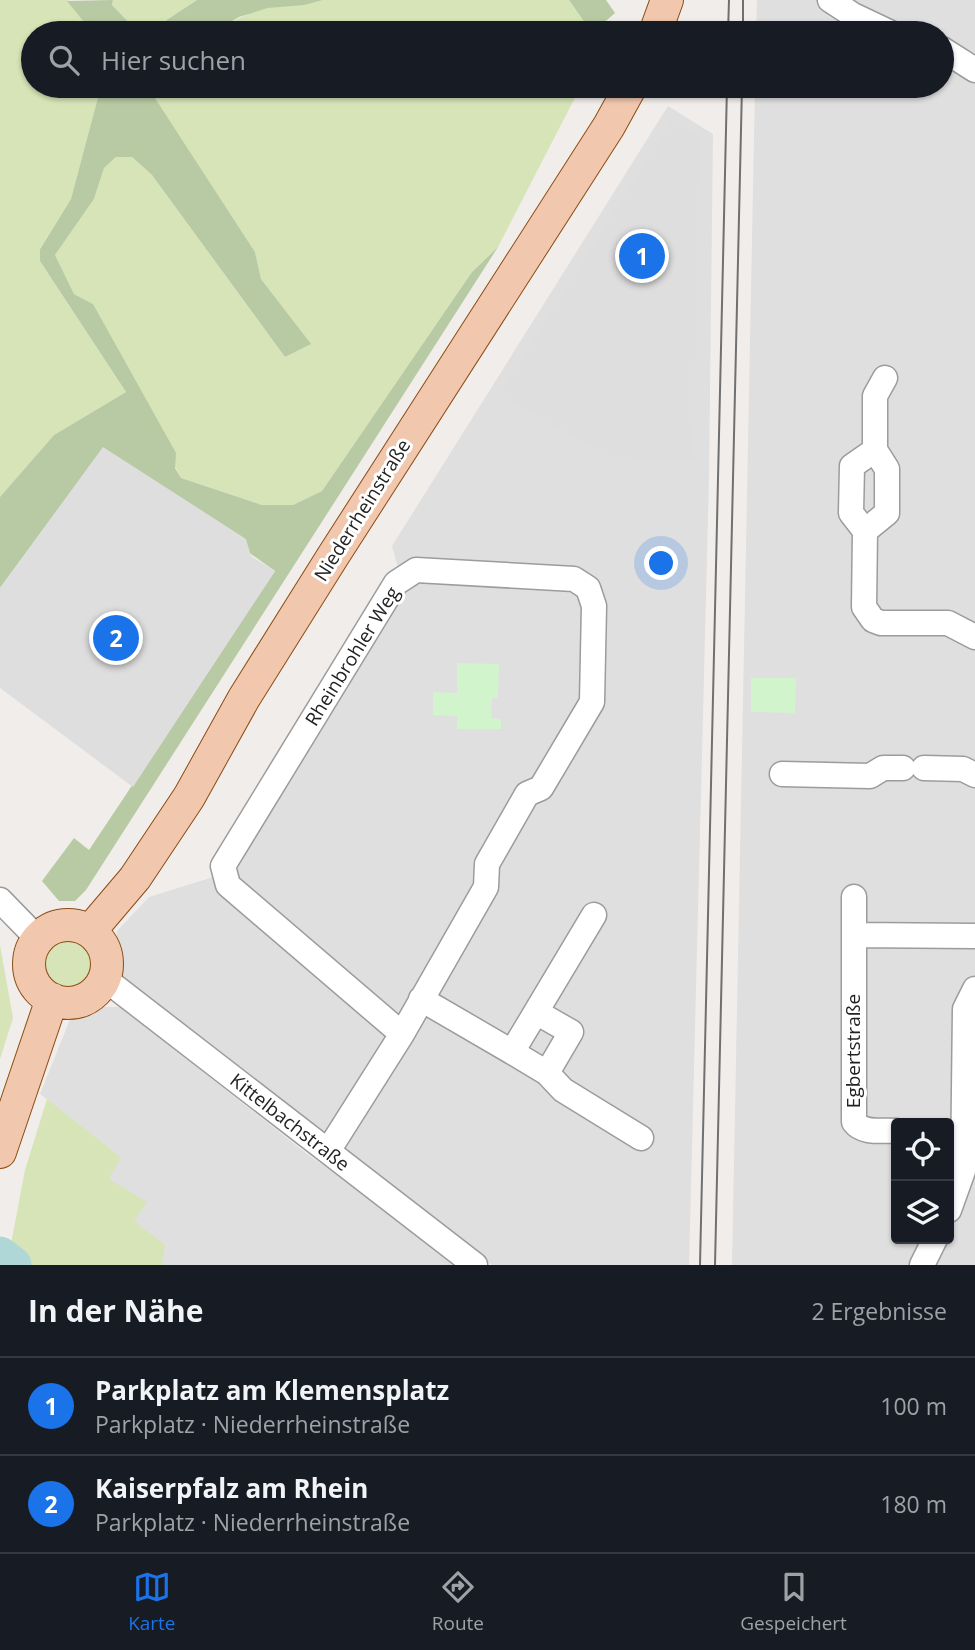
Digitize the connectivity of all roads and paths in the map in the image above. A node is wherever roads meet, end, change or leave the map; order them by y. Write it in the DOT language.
graph roads {
  1 [pos="667,0"];
  2 [pos="830,0"];
  3 [pos="659,21"];
  4 [pos="866,21"];
  5 [pos="954,57"];
  6 [pos="975,70"];
  7 [pos="624,98"];
  8 [pos="885,378"];
  9 [pos="874,450"];
  10 [pos="864,531"];
  11 [pos="975,636"];
  12 [pos="782,774"];
  13 [pos="975,775"];
  14 [pos="853,897"];
  15 [pos="0,900"];
  16 [pos="594,915"];
  17 [pos="90,932"];
  18 [pos="854,935"];
  19 [pos="975,936"];
  20 [pos="38,939"];
  21 [pos="105,979"];
  22 [pos="975,989"];
  23 [pos="52,999"];
  24 [pos="421,999"];
  25 [pos="536,1012"];
  26 [pos="402,1034"];
  27 [pos="512,1052"];
  28 [pos="547,1073"];
  29 [pos="891,1130"];
  30 [pos="956,1131"];
  31 [pos="641,1138"];
  32 [pos="328,1151"];
  33 [pos="0,1152"];
  34 [pos="954,1196"];
  35 [pos="932,1244"];
  36 [pos="475,1265"];
  37 [pos="922,1265"];
  1 -- 3 [label="main road"];
  2 -- 4 [label="street"];
  5 -- 6 [label="street"];
  7 -- 17 [label="main road, Niederrheinstraße"];
  8 -- 9 [label="street"];
  9 -- 10 [label="street"];
  9 -- 10 [label="street"];
  10 -- 11 [label="street"];
  12 -- 13 [label="street"];
  14 -- 18 [label="street, Egbertstraße"];
  15 -- 20 [label="street"];
  16 -- 25 [label="street"];
  17 -- 20 [label="main road"];
  17 -- 21 [label="main road"];
  18 -- 19 [label="street"];
  18 -- 29 [label="street, Egbertstraße"];
  20 -- 23 [label="main road"];
  21 -- 23 [label="main road"];
  21 -- 32 [label="street, Kittelbachstraße"];
  22 -- 30 [label="street"];
  23 -- 33 [label="main road"];
  24 -- 26 [label="street, Rheinbrohler Weg"];
  24 -- 26 [label="street, Rheinbrohler Weg"];
  24 -- 27 [label="street"];
  25 -- 27 [label="street"];
  25 -- 28 [label="street"];
  26 -- 32 [label="street, Rheinbrohler Weg"];
  27 -- 28 [label="street"];
  28 -- 31 [label="street"];
  30 -- 34 [label="street"];
  32 -- 36 [label="street, Kittelbachstraße"];
  35 -- 37 [label="street"];
}
